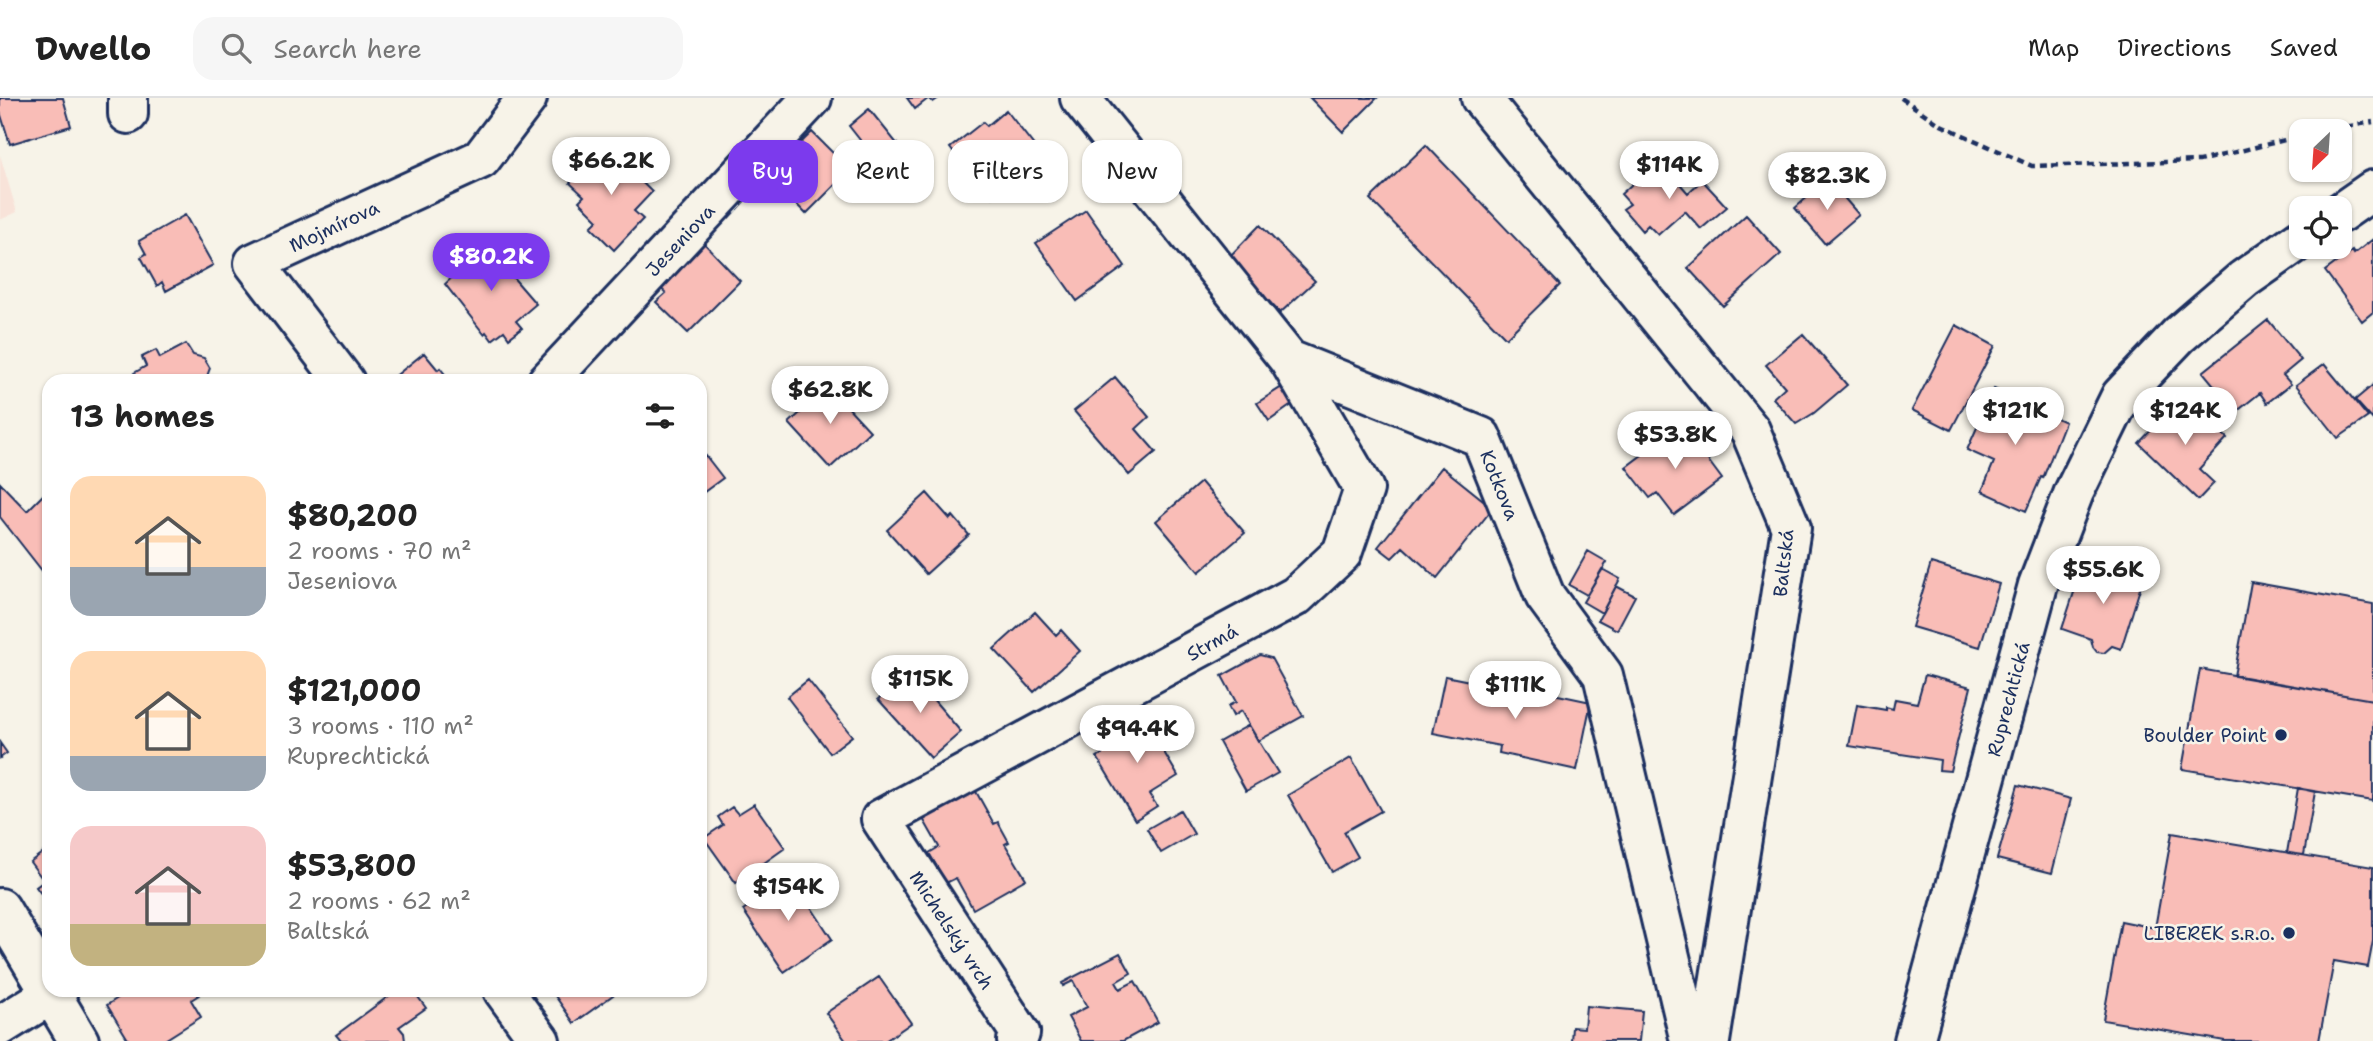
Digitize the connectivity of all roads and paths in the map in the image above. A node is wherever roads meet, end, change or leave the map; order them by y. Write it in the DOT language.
graph roads {
  1 [pos="527,98"];
  2 [pos="812,98"];
  3 [pos="1080,98"];
  4 [pos="1481,98"];
  5 [pos="1901,98"];
  6 [pos="2373,122"];
  7 [pos="2352,126"];
  8 [pos="2289,139"];
  9 [pos="2373,190"];
  10 [pos="2352,205"];
  11 [pos="2289,247"];
  12 [pos="1289,360"];
  13 [pos="339,374"];
  14 [pos="555,374"];
  15 [pos="881,820"];
  16 [pos="0,908"];
  17 [pos="42,974"];
  18 [pos="47,997"];
  19 [pos="56,997"];
  20 [pos="508,997"];
  21 [pos="0,1026"];
  22 [pos="79,1041"];
  23 [pos="540,1041"];
  24 [pos="1017,1041"];
  25 [pos="1690,1041"];
  26 [pos="1710,1041"];
  27 [pos="1914,1041"];
  1 -- 13 [label="street, Mojmírova"];
  2 -- 14 [label="street, Jeseniova"];
  3 -- 12 [label="street, Kotkova"];
  4 -- 26 [label="street, Baltská"];
  5 -- 8 [label="path"];
  6 -- 7 [label="path"];
  9 -- 10 [label="street"];
  11 -- 27 [label="street, Ruprechtická"];
  12 -- 15 [label="street, Strmá"];
  12 -- 25 [label="street, Kotkova"];
  15 -- 24 [label="street, Michelský vrch"];
  16 -- 17 [label="street"];
  18 -- 21 [label="street"];
  19 -- 22 [label="street"];
  20 -- 23 [label="street"];
}
